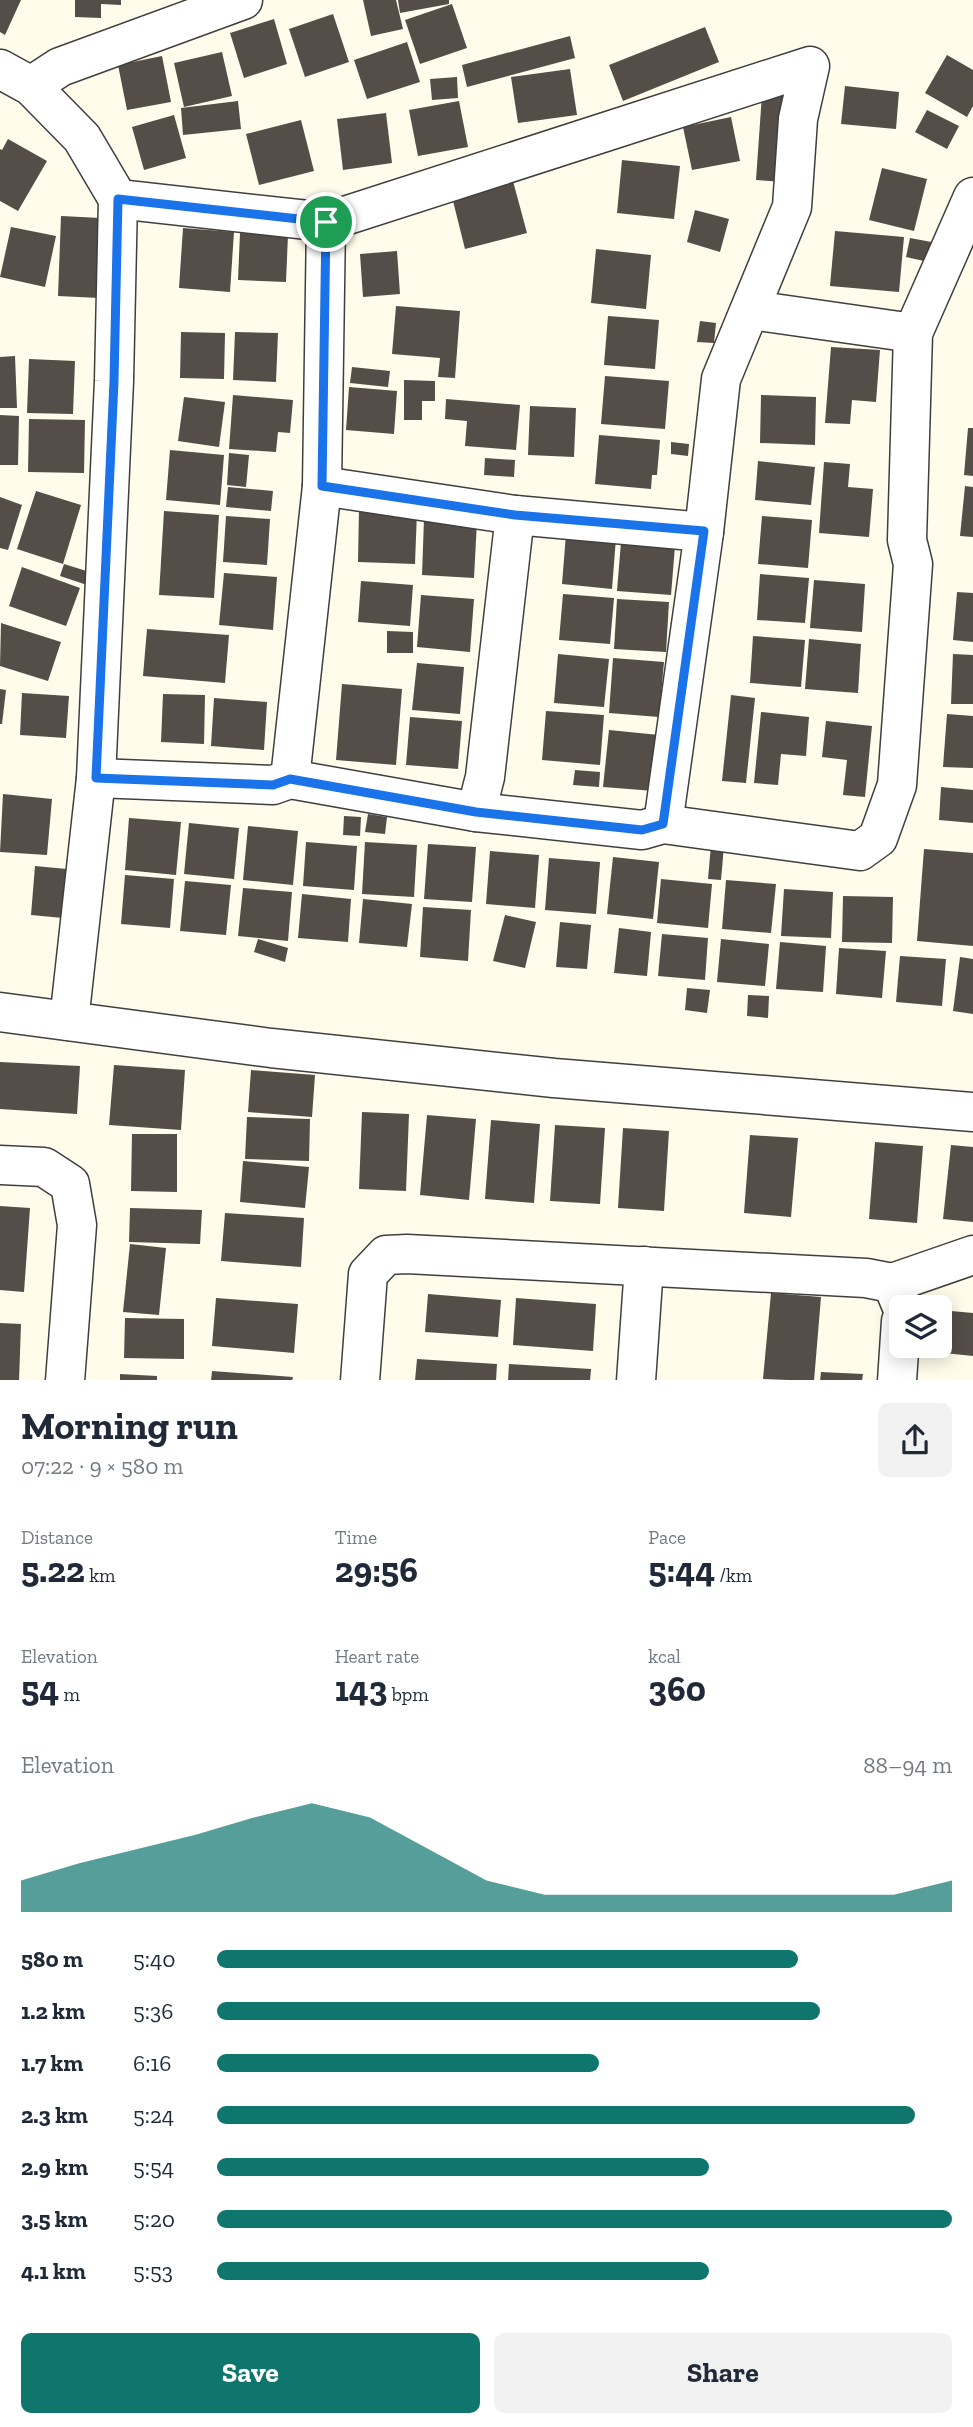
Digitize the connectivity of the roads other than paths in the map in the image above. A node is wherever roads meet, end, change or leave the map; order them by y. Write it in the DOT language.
graph roads {
  1 [pos="243,0"];
  2 [pos="16,78"];
  3 [pos="973,197"];
  4 [pos="118,199"];
  5 [pos="326,222"];
  6 [pos="751,310"];
  7 [pos="913,333"];
  8 [pos="322,486"];
  9 [pos="515,515"];
  10 [pos="704,531"];
  11 [pos="96,778"];
  12 [pos="290,779"];
  13 [pos="476,812"];
  14 [pos="663,824"];
  15 [pos="0,1012"];
  16 [pos="69,1021"];
  17 [pos="973,1112"];
  18 [pos="0,1165"];
  19 [pos="973,1255"];
  20 [pos="645,1266"];
  21 [pos="897,1295"];
  22 [pos="899,1358"];
  23 [pos="65,1380"];
  24 [pos="360,1380"];
  25 [pos="636,1380"];
  26 [pos="897,1380"];
  1 -- 2 [label="street"];
  2 -- 4 [label="street"];
  3 -- 7 [label="street"];
  4 -- 5 [label="street"];
  4 -- 11 [label="street"];
  5 -- 6 [label="street"];
  5 -- 8 [label="street"];
  6 -- 7 [label="street"];
  6 -- 10 [label="street"];
  7 -- 14 [label="street"];
  8 -- 9 [label="street"];
  8 -- 12 [label="street"];
  9 -- 10 [label="street"];
  9 -- 13 [label="street"];
  10 -- 14 [label="street"];
  11 -- 12 [label="street"];
  11 -- 16 [label="street"];
  12 -- 13 [label="street"];
  13 -- 14 [label="street"];
  15 -- 16 [label="street"];
  16 -- 17 [label="street"];
  18 -- 23 [label="street"];
  19 -- 21 [label="street"];
  20 -- 21 [label="street"];
  20 -- 24 [label="street"];
  20 -- 25 [label="street"];
  22 -- 26 [label="street"];
}
